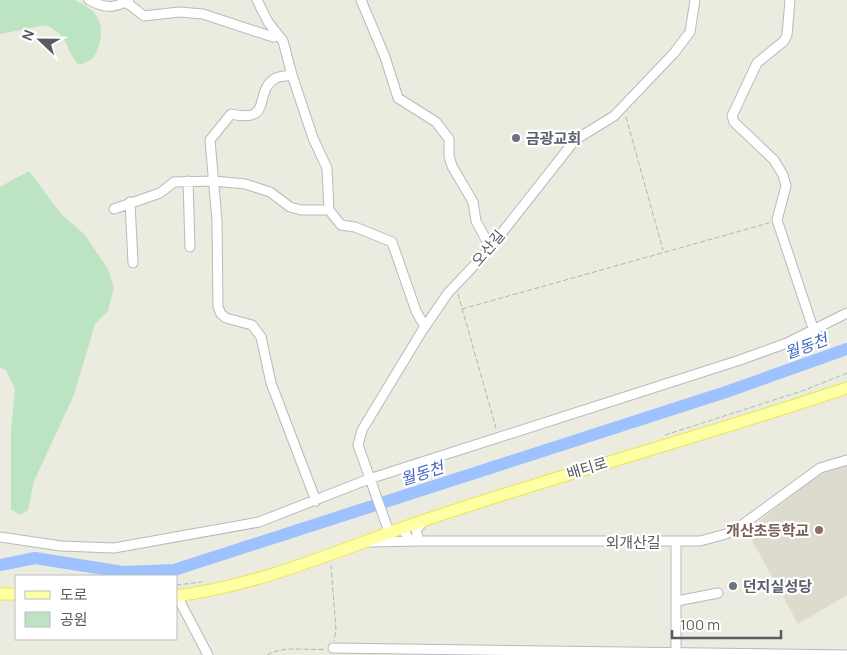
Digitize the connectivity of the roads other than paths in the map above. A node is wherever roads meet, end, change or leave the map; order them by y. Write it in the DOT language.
graph roads {
  1 [pos="89,0"];
  2 [pos="257,0"];
  3 [pos="361,0"];
  4 [pos="695,0"];
  5 [pos="790,0"];
  6 [pos="127,1"];
  7 [pos="278,35"];
  8 [pos="292,75"];
  9 [pos="188,181"];
  10 [pos="214,181"];
  11 [pos="130,202"];
  12 [pos="114,208"];
  13 [pos="329,210"];
  14 [pos="490,247"];
  15 [pos="190,248"];
  16 [pos="133,263"];
  17 [pos="847,313"];
  18 [pos="424,327"];
  19 [pos="814,331"];
  20 [pos="847,388"];
  21 [pos="847,460"];
  22 [pos="370,480"];
  23 [pos="316,502"];
  24 [pos="425,520"];
  25 [pos="402,528"];
  26 [pos="389,532"];
  27 [pos="0,537"];
  28 [pos="419,541"];
  29 [pos="360,542"];
  30 [pos="676,542"];
  31 [pos="718,593"];
  32 [pos="0,594"];
  33 [pos="15,594"];
  34 [pos="178,596"];
  35 [pos="178,600"];
  36 [pos="677,601"];
  37 [pos="332,648"];
  38 [pos="676,654"];
  39 [pos="847,654"];
  40 [pos="208,655"];
  1 -- 6 [label="street"];
  2 -- 7 [label="street"];
  3 -- 14 [label="street"];
  4 -- 14 [label="street, 오산길"];
  5 -- 19 [label="street"];
  6 -- 7 [label="street"];
  7 -- 8 [label="street"];
  8 -- 10 [label="street"];
  8 -- 13 [label="street"];
  9 -- 10 [label="street"];
  9 -- 11 [label="street"];
  9 -- 15 [label="street"];
  10 -- 13 [label="street"];
  10 -- 23 [label="street"];
  11 -- 12 [label="street"];
  11 -- 16 [label="street"];
  13 -- 18 [label="street"];
  14 -- 18 [label="street, 오산길"];
  17 -- 19 [label="street"];
  18 -- 22 [label="street, 오산길"];
  19 -- 22 [label="street"];
  20 -- 24 [label="main road, 배티로"];
  21 -- 30 [label="street, 외개산길"];
  22 -- 23 [label="street"];
  22 -- 26 [label="street, 오산길"];
  23 -- 27 [label="street"];
  24 -- 25 [label="main road, 배티로"];
  24 -- 28 [label="street"];
  25 -- 26 [label="main road, 배티로"];
  25 -- 28 [label="street"];
  26 -- 29 [label="main road, 배티로"];
  28 -- 29 [label="street, 외개산길"];
  28 -- 30 [label="street, 외개산길"];
  29 -- 34 [label="main road, 배티로"];
  30 -- 36 [label="street"];
  31 -- 36 [label="street"];
  32 -- 33 [label="main road"];
  35 -- 40 [label="street, 배티로"];
  36 -- 38 [label="street"];
  37 -- 38 [label="street"];
  38 -- 39 [label="street"];
}
